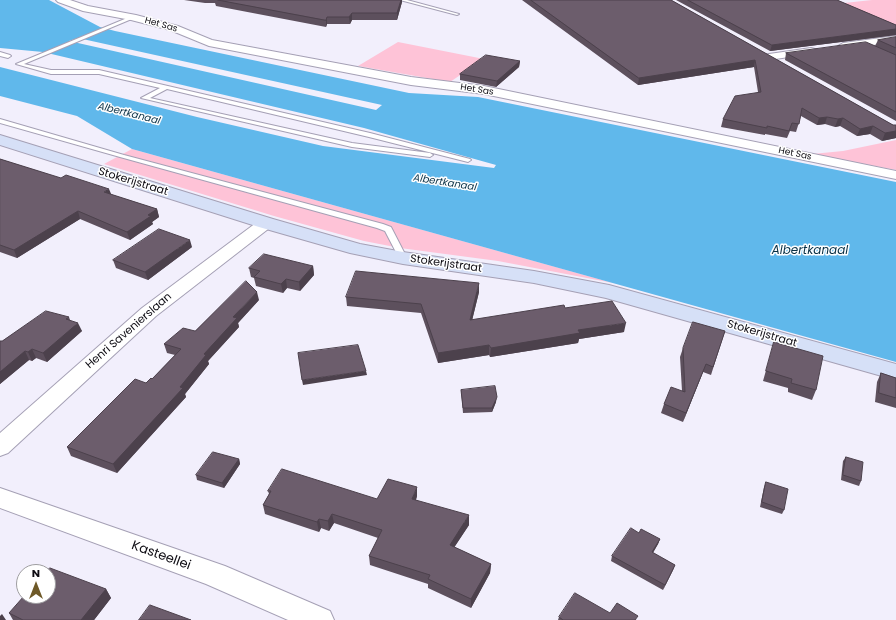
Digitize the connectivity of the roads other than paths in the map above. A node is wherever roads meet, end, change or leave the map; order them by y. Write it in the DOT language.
graph roads {
  1 [pos="61,0"];
  2 [pos="402,0"];
  3 [pos="457,14"];
  4 [pos="132,17"];
  5 [pos="896,39"];
  6 [pos="862,44"];
  7 [pos="875,50"];
  8 [pos="0,54"];
  9 [pos="8,56"];
  10 [pos="789,68"];
  11 [pos="165,88"];
  12 [pos="309,120"];
  13 [pos="0,121"];
  14 [pos="290,132"];
  15 [pos="0,140"];
  16 [pos="896,175"];
  17 [pos="266,223"];
  18 [pos="403,258"];
  19 [pos="896,372"];
  20 [pos="0,447"];
  21 [pos="0,498"];
  22 [pos="320,620"];
  1 -- 4 [label="street, Het Sas"];
  2 -- 3 [label="lane"];
  4 -- 11 [label="lane"];
  4 -- 16 [label="street, Het Sas"];
  5 -- 6 [label="street"];
  6 -- 7 [label="lane"];
  6 -- 10 [label="street"];
  8 -- 9 [label="lane"];
  11 -- 12 [label="lane"];
  11 -- 14 [label="lane"];
  12 -- 14 [label="lane"];
  12 -- 14 [label="lane"];
  13 -- 18 [label="lane"];
  15 -- 17 [label="street, Stokerijstraat"];
  17 -- 18 [label="street, Stokerijstraat"];
  17 -- 20 [label="street, Henri Savenierslaan"];
  18 -- 19 [label="street, Stokerijstraat"];
  21 -- 22 [label="street, Kasteellei"];
}
